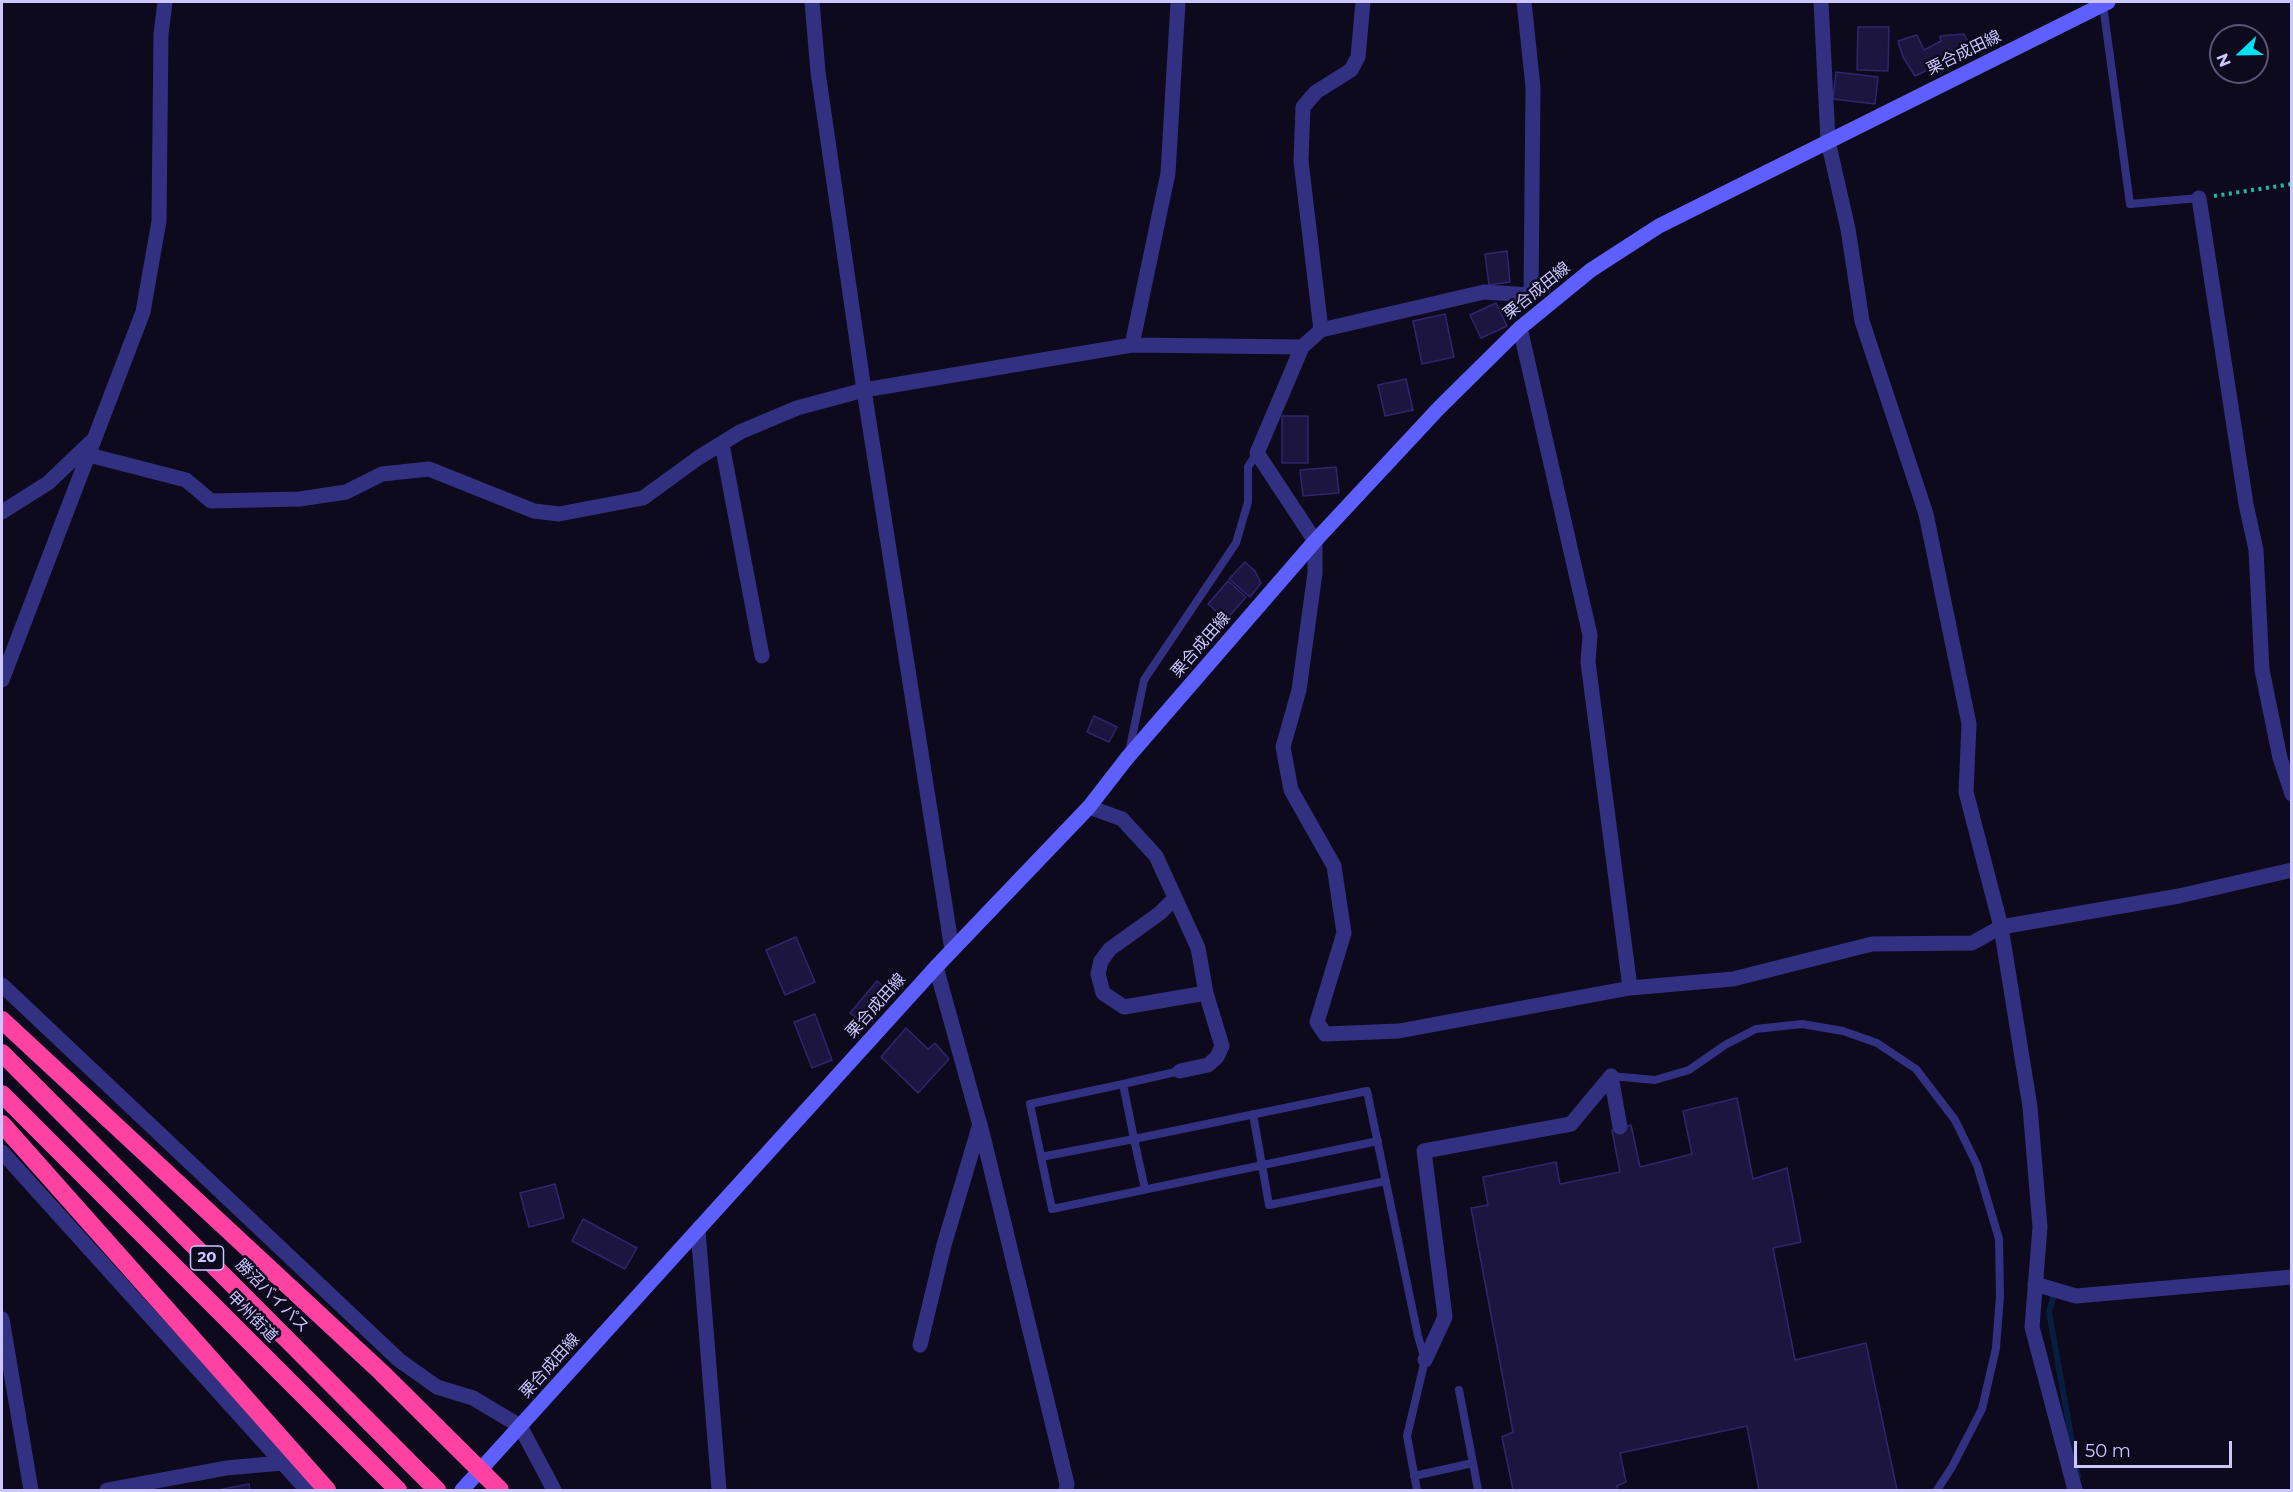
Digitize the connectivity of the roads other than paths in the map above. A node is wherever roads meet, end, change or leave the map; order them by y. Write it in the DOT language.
graph roads {
  1 [pos="165,2"];
  2 [pos="812,2"];
  3 [pos="1178,2"];
  4 [pos="1362,2"];
  5 [pos="1524,2"];
  6 [pos="1821,2"];
  7 [pos="2105,3"];
  8 [pos="1828,141"];
  9 [pos="2199,198"];
  10 [pos="1531,295"];
  11 [pos="1534,316"];
  12 [pos="1520,328"];
  13 [pos="1321,330"];
  14 [pos="1132,345"];
  15 [pos="1302,347"];
  16 [pos="864,390"];
  17 [pos="722,444"];
  18 [pos="91,447"];
  19 [pos="1257,453"];
  20 [pos="2,512"];
  21 [pos="1315,541"];
  22 [pos="762,656"];
  23 [pos="2,680"];
  24 [pos="1127,758"];
  25 [pos="2292,794"];
  26 [pos="1089,807"];
  27 [pos="2292,870"];
  28 [pos="1175,898"];
  29 [pos="2001,927"];
  30 [pos="952,950"];
  31 [pos="936,967"];
  32 [pos="2,985"];
  33 [pos="1630,988"];
  34 [pos="1206,993"];
  35 [pos="2,1020"];
  36 [pos="2,1053"];
  37 [pos="1180,1071"];
  38 [pos="1611,1076"];
  39 [pos="1123,1084"];
  40 [pos="2,1094"];
  41 [pos="1253,1114"];
  42 [pos="2,1124"];
  43 [pos="980,1124"];
  44 [pos="1620,1127"];
  45 [pos="1134,1139"];
  46 [pos="1378,1141"];
  47 [pos="2,1152"];
  48 [pos="1041,1157"];
  49 [pos="1262,1165"];
  50 [pos="1386,1181"];
  51 [pos="1145,1190"];
  52 [pos="698,1230"];
  53 [pos="2292,1277"];
  54 [pos="2035,1284"];
  55 [pos="2,1318"];
  56 [pos="920,1345"];
  57 [pos="1425,1360"];
  58 [pos="1459,1390"];
  59 [pos="8,1405"];
  60 [pos="520,1426"];
  61 [pos="282,1463"];
  62 [pos="1473,1463"];
  63 [pos="481,1469"];
  64 [pos="1414,1476"];
  65 [pos="395,1487"];
  66 [pos="31,1491"];
  67 [pos="107,1491"];
  68 [pos="307,1491"];
  69 [pos="327,1491"];
  70 [pos="437,1491"];
  71 [pos="462,1491"];
  72 [pos="500,1491"];
  73 [pos="554,1491"];
  74 [pos="719,1491"];
  75 [pos="1066,1491"];
  76 [pos="1417,1491"];
  77 [pos="1478,1491"];
  78 [pos="1937,1491"];
  79 [pos="2075,1491"];
  1 -- 18 [label="street"];
  2 -- 16 [label="street"];
  3 -- 14 [label="street"];
  4 -- 13 [label="street"];
  5 -- 10 [label="street"];
  6 -- 8 [label="street"];
  7 -- 8 [label="main road, 栗合成田線"];
  7 -- 9 [label="lane"];
  8 -- 11 [label="main road, 栗合成田線"];
  8 -- 29 [label="street"];
  9 -- 25 [label="street"];
  10 -- 11 [label="street"];
  10 -- 13 [label="street"];
  11 -- 12 [label="main road, 栗合成田線"];
  12 -- 21 [label="main road, 栗合成田線"];
  12 -- 33 [label="street"];
  13 -- 15 [label="street"];
  14 -- 15 [label="street"];
  14 -- 16 [label="street"];
  15 -- 19 [label="street"];
  16 -- 17 [label="street"];
  16 -- 30 [label="street"];
  17 -- 18 [label="street"];
  17 -- 22 [label="street"];
  18 -- 20 [label="street"];
  18 -- 23 [label="street"];
  19 -- 21 [label="street"];
  19 -- 24 [label="lane"];
  21 -- 24 [label="main road, 栗合成田線"];
  21 -- 33 [label="street"];
  24 -- 26 [label="main road, 栗合成田線"];
  26 -- 28 [label="street"];
  26 -- 30 [label="main road, 栗合成田線"];
  27 -- 29 [label="street"];
  28 -- 34 [label="street"];
  28 -- 34 [label="street"];
  29 -- 33 [label="street"];
  29 -- 54 [label="street"];
  30 -- 31 [label="main road, 栗合成田線"];
  31 -- 43 [label="street"];
  31 -- 52 [label="main road, 栗合成田線"];
  32 -- 60 [label="street"];
  34 -- 37 [label="street"];
  35 -- 63 [label="highway"];
  36 -- 70 [label="highway, 勝沼バイパス / 20"];
  37 -- 39 [label="lane"];
  38 -- 44 [label="street"];
  38 -- 57 [label="street"];
  38 -- 78 [label="lane"];
  39 -- 45 [label="lane"];
  39 -- 48 [label="lane"];
  40 -- 65 [label="highway, 甲州街道 / 20"];
  41 -- 45 [label="lane"];
  41 -- 46 [label="lane"];
  41 -- 49 [label="lane"];
  42 -- 69 [label="highway"];
  43 -- 56 [label="street"];
  43 -- 75 [label="street"];
  45 -- 48 [label="lane"];
  45 -- 51 [label="lane"];
  46 -- 49 [label="lane"];
  46 -- 50 [label="lane"];
  47 -- 61 [label="street"];
  48 -- 51 [label="lane"];
  49 -- 50 [label="lane"];
  49 -- 51 [label="lane"];
  50 -- 57 [label="lane"];
  52 -- 60 [label="main road, 栗合成田線"];
  52 -- 74 [label="street"];
  53 -- 54 [label="street"];
  54 -- 79 [label="street"];
  55 -- 59 [label="street"];
  57 -- 64 [label="lane"];
  58 -- 62 [label="lane"];
  59 -- 66 [label="street"];
  60 -- 63 [label="main road, 栗合成田線"];
  60 -- 73 [label="street"];
  61 -- 67 [label="street"];
  61 -- 68 [label="street"];
  62 -- 64 [label="lane"];
  62 -- 77 [label="lane"];
  63 -- 71 [label="main road, 栗合成田線"];
  63 -- 72 [label="highway"];
  64 -- 76 [label="lane"];
}
